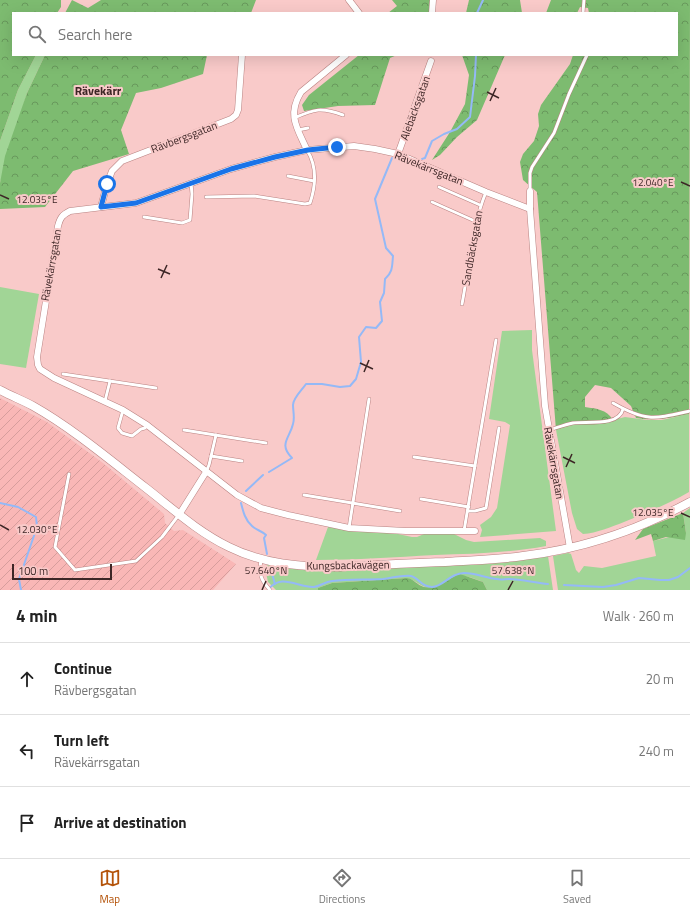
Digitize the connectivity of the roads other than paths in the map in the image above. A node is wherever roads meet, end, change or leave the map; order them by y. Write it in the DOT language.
graph roads {
  1 [pos="349,0"];
  2 [pos="433,0"];
  3 [pos="584,0"];
  4 [pos="358,12"];
  5 [pos="432,12"];
  6 [pos="583,12"];
  7 [pos="242,56"];
  8 [pos="345,56"];
  9 [pos="587,56"];
  10 [pos="431,61"];
  11 [pos="343,115"];
  12 [pos="294,118"];
  13 [pos="308,128"];
  14 [pos="298,130"];
  15 [pos="308,150"];
  16 [pos="398,154"];
  17 [pos="288,176"];
  18 [pos="314,181"];
  19 [pos="191,183"];
  20 [pos="439,187"];
  21 [pos="530,191"];
  22 [pos="486,192"];
  23 [pos="206,197"];
  24 [pos="432,202"];
  25 [pos="480,205"];
  26 [pos="101,207"];
  27 [pos="530,210"];
  28 [pos="144,217"];
  29 [pos="477,222"];
  30 [pos="462,304"];
  31 [pos="496,340"];
  32 [pos="63,374"];
  33 [pos="110,381"];
  34 [pos="156,388"];
  35 [pos="0,390"];
  36 [pos="369,399"];
  37 [pos="105,401"];
  38 [pos="613,403"];
  39 [pos="623,409"];
  40 [pos="123,410"];
  41 [pos="690,411"];
  42 [pos="147,425"];
  43 [pos="499,428"];
  44 [pos="184,430"];
  45 [pos="549,430"];
  46 [pos="216,435"];
  47 [pos="266,443"];
  48 [pos="211,456"];
  49 [pos="414,457"];
  50 [pos="242,461"];
  51 [pos="475,466"];
  52 [pos="206,472"];
  53 [pos="69,474"];
  54 [pos="304,495"];
  55 [pos="421,499"];
  56 [pos="690,502"];
  57 [pos="352,504"];
  58 [pos="468,509"];
  59 [pos="400,511"];
  60 [pos="179,515"];
  61 [pos="349,528"];
  62 [pos="464,531"];
  63 [pos="475,531"];
  64 [pos="570,548"];
  65 [pos="261,559"];
  66 [pos="270,590"];
  1 -- 4 [label="street"];
  2 -- 5 [label="street"];
  3 -- 6 [label="lane"];
  7 -- 26 [label="street, Rävbergsgatan"];
  8 -- 12 [label="street"];
  9 -- 21 [label="lane"];
  10 -- 16 [label="street, Alebäcksgatan"];
  11 -- 12 [label="lane"];
  12 -- 14 [label="street"];
  13 -- 14 [label="lane"];
  14 -- 15 [label="street"];
  15 -- 16 [label="street, Rävekärrsgatan"];
  15 -- 18 [label="lane"];
  15 -- 19 [label="street, Rävekärrsgatan"];
  16 -- 22 [label="street, Rävekärrsgatan"];
  17 -- 18 [label="lane"];
  18 -- 23 [label="lane"];
  19 -- 26 [label="street, Rävekärrsgatan"];
  19 -- 28 [label="lane"];
  20 -- 25 [label="lane"];
  21 -- 27 [label="street, Rävekärrsgatan"];
  22 -- 25 [label="lane, Sandbäcksgatan"];
  22 -- 27 [label="street, Rävekärrsgatan"];
  24 -- 29 [label="lane"];
  25 -- 29 [label="lane, Sandbäcksgatan"];
  26 -- 37 [label="street, Rävekärrsgatan"];
  27 -- 45 [label="street, Rävekärrsgatan"];
  29 -- 30 [label="lane, Sandbäcksgatan"];
  31 -- 51 [label="lane"];
  32 -- 33 [label="lane"];
  33 -- 34 [label="lane"];
  33 -- 37 [label="lane"];
  35 -- 60 [label="street, Kungsbackavägen"];
  36 -- 57 [label="lane"];
  37 -- 40 [label="street, Rävekärrsgatan"];
  38 -- 39 [label="lane"];
  39 -- 41 [label="lane"];
  39 -- 45 [label="lane"];
  40 -- 42 [label="street, Rävekärrsgatan"];
  40 -- 42 [label="lane"];
  42 -- 52 [label="street, Rävekärrsgatan"];
  43 -- 58 [label="lane"];
  44 -- 46 [label="lane"];
  45 -- 64 [label="street, Rävekärrsgatan"];
  46 -- 47 [label="lane"];
  46 -- 48 [label="lane"];
  48 -- 50 [label="lane"];
  48 -- 52 [label="lane"];
  49 -- 51 [label="lane"];
  51 -- 58 [label="lane"];
  52 -- 60 [label="street"];
  52 -- 61 [label="street, Rävekärrsgatan"];
  53 -- 60 [label="lane"];
  54 -- 57 [label="lane"];
  55 -- 58 [label="lane"];
  56 -- 64 [label="street, Kungsbackavägen"];
  57 -- 59 [label="lane"];
  57 -- 61 [label="lane"];
  58 -- 62 [label="lane"];
  60 -- 65 [label="street, Kungsbackavägen"];
  61 -- 62 [label="street, Rävekärrsgatan"];
  62 -- 63 [label="street, Rävekärrsgatan"];
  64 -- 65 [label="street, Kungsbackavägen"];
  65 -- 66 [label="lane"];
}
